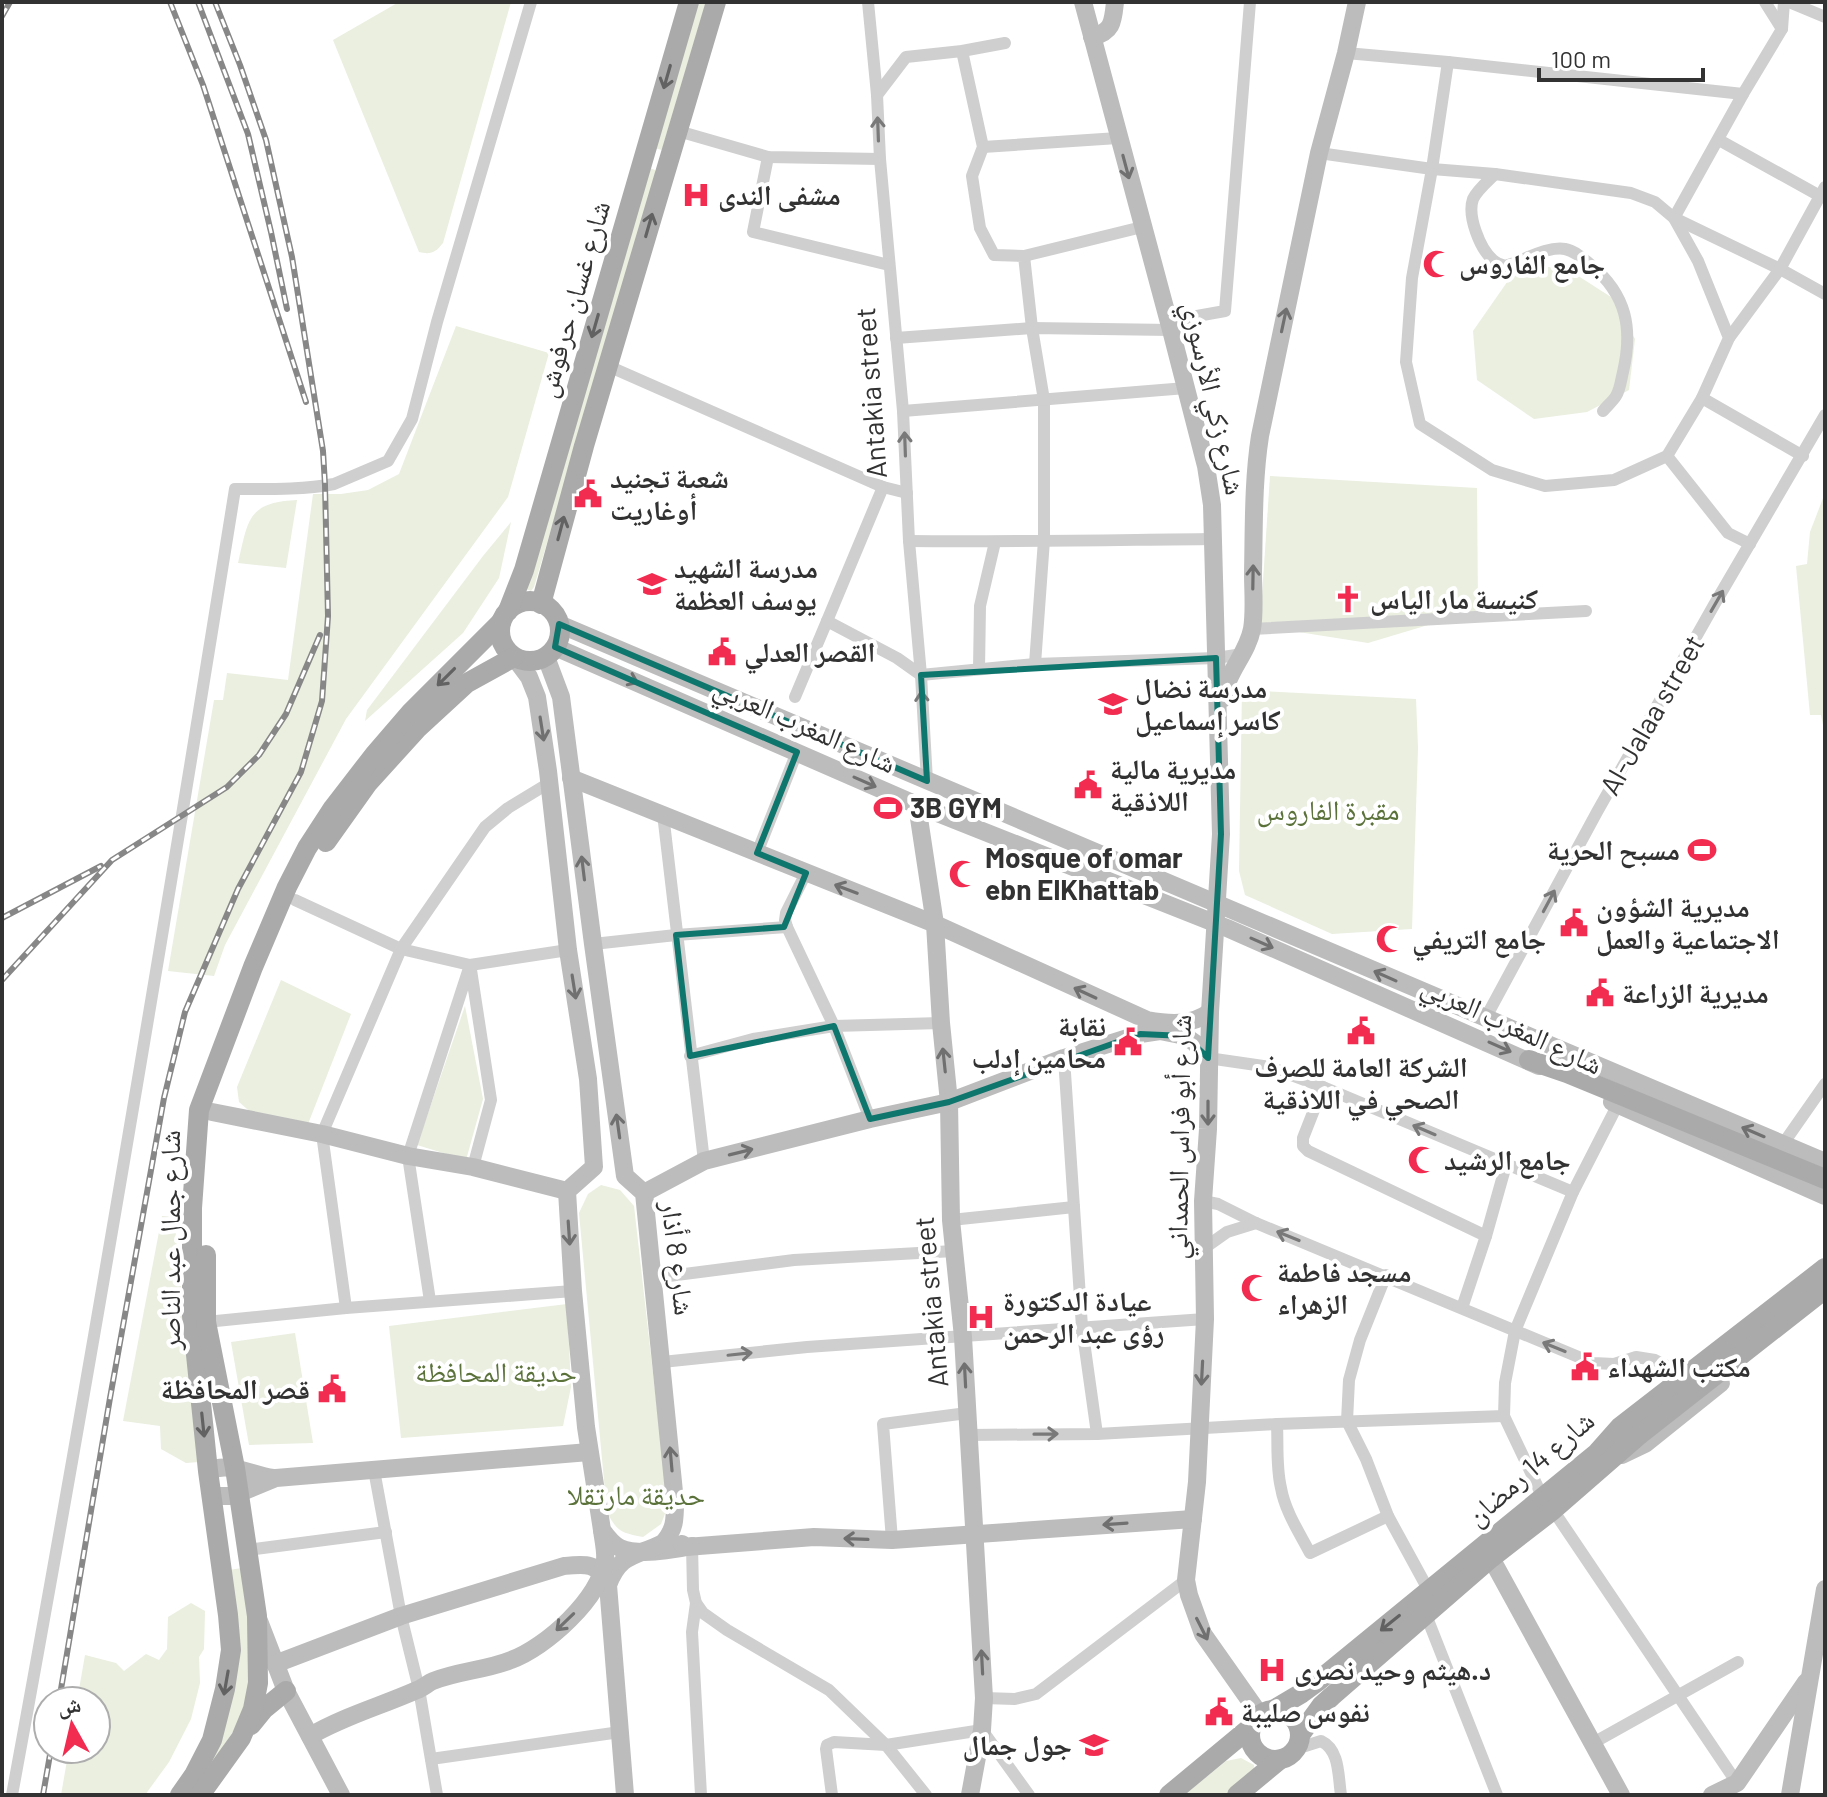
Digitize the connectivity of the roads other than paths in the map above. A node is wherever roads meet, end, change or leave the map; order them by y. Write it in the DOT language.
graph roads {
  1 [pos="531,2"];
  2 [pos="689,2"];
  3 [pos="716,2"];
  4 [pos="868,2"];
  5 [pos="1083,2"];
  6 [pos="1115,2"];
  7 [pos="1250,2"];
  8 [pos="1357,2"];
  9 [pos="1765,2"];
  10 [pos="1786,2"];
  11 [pos="1825,17"];
  12 [pos="1782,29"];
  13 [pos="1092,37"];
  14 [pos="1005,43"];
  15 [pos="962,51"];
  16 [pos="1346,53"];
  17 [pos="1448,62"];
  18 [pos="1743,94"];
  19 [pos="877,95"];
  20 [pos="678,131"];
  21 [pos="1118,138"];
  22 [pos="1719,140"];
  23 [pos="983,147"];
  24 [pos="1319,153"];
  25 [pos="644,156"];
  26 [pos="768,157"];
  27 [pos="880,159"];
  28 [pos="668,162"];
  29 [pos="1432,169"];
  30 [pos="1495,174"];
  31 [pos="1822,192"];
  32 [pos="1674,218"];
  33 [pos="1142,227"];
  34 [pos="1024,256"];
  35 [pos="889,265"];
  36 [pos="1780,269"];
  37 [pos="1825,294"];
  38 [pos="1170,325"];
  39 [pos="1032,328"];
  40 [pos="896,338"];
  41 [pos="1729,338"];
  42 [pos="608,366"];
  43 [pos="1186,388"];
  44 [pos="1702,398"];
  45 [pos="1044,400"];
  46 [pos="903,411"];
  47 [pos="1603,411"];
  48 [pos="1825,415"];
  49 [pos="1667,456"];
  50 [pos="1803,456"];
  51 [pos="883,487"];
  52 [pos="907,493"];
  53 [pos="1212,539"];
  54 [pos="1044,540"];
  55 [pos="909,541"];
  56 [pos="995,542"];
  57 [pos="1750,544"];
  58 [pos="541,604"];
  59 [pos="1586,611"];
  60 [pos="504,616"];
  61 [pos="827,621"];
  62 [pos="559,624"];
  63 [pos="1252,629"];
  64 [pos="550,652"];
  65 [pos="1243,654"];
  66 [pos="514,657"];
  67 [pos="1216,658"];
  68 [pos="583,659"];
  69 [pos="1035,664"];
  70 [pos="979,669"];
  71 [pos="921,675"];
  72 [pos="561,697"];
  73 [pos="795,697"];
  74 [pos="797,752"];
  75 [pos="571,778"];
  76 [pos="927,781"];
  77 [pos="549,783"];
  78 [pos="917,805"];
  79 [pos="663,814"];
  80 [pos="757,853"];
  81 [pos="806,873"];
  82 [pos="295,900"];
  83 [pos="1223,905"];
  84 [pos="935,924"];
  85 [pos="1221,926"];
  86 [pos="787,927"];
  87 [pos="676,935"];
  88 [pos="593,944"];
  89 [pos="401,949"];
  90 [pos="568,950"];
  91 [pos="470,965"];
  92 [pos="1111,1005"];
  93 [pos="1210,1012"];
  94 [pos="1485,1019"];
  95 [pos="941,1023"];
  96 [pos="834,1026"];
  97 [pos="1117,1041"];
  98 [pos="690,1056"];
  99 [pos="1064,1058"];
  100 [pos="1208,1058"];
  101 [pos="1529,1060"];
  102 [pos="1825,1084"];
  103 [pos="1323,1087"];
  104 [pos="949,1102"];
  105 [pos="1618,1104"];
  106 [pos="212,1112"];
  107 [pos="870,1119"];
  108 [pos="322,1134"];
  109 [pos="1783,1144"];
  110 [pos="408,1156"];
  111 [pos="1825,1160"];
  112 [pos="704,1161"];
  113 [pos="1506,1165"];
  114 [pos="473,1167"];
  115 [pos="594,1167"];
  116 [pos="625,1176"];
  117 [pos="1825,1179"];
  118 [pos="567,1191"];
  119 [pos="1573,1192"];
  120 [pos="644,1193"];
  121 [pos="1825,1196"];
  122 [pos="1203,1201"];
  123 [pos="1074,1207"];
  124 [pos="951,1220"];
  125 [pos="1256,1223"];
  126 [pos="1486,1236"];
  127 [pos="1203,1249"];
  128 [pos="954,1251"];
  129 [pos="1825,1265"];
  130 [pos="1386,1275"];
  131 [pos="653,1278"];
  132 [pos="1825,1289"];
  133 [pos="573,1291"];
  134 [pos="1825,1300"];
  135 [pos="430,1301"];
  136 [pos="346,1308"];
  137 [pos="1462,1308"];
  138 [pos="1205,1319"];
  139 [pos="206,1322"];
  140 [pos="1082,1327"];
  141 [pos="1515,1331"];
  142 [pos="963,1337"];
  143 [pos="662,1362"];
  144 [pos="1681,1373"];
  145 [pos="967,1413"];
  146 [pos="1504,1416"];
  147 [pos="1347,1421"];
  148 [pos="1277,1424"];
  149 [pos="1199,1428"];
  150 [pos="1629,1432"];
  151 [pos="1097,1434"];
  152 [pos="968,1435"];
  153 [pos="589,1452"];
  154 [pos="1603,1457"];
  155 [pos="235,1468"];
  156 [pos="374,1470"];
  157 [pos="208,1471"];
  158 [pos="276,1478"];
  159 [pos="239,1493"];
  160 [pos="211,1496"];
  161 [pos="1548,1504"];
  162 [pos="1388,1516"];
  163 [pos="1193,1519"];
  164 [pos="602,1530"];
  165 [pos="674,1531"];
  166 [pos="386,1532"];
  167 [pos="974,1534"];
  168 [pos="892,1540"];
  169 [pos="692,1546"];
  170 [pos="247,1550"];
  171 [pos="645,1552"];
  172 [pos="1491,1558"];
  173 [pos="605,1579"];
  174 [pos="1186,1580"];
  175 [pos="1825,1589"];
  176 [pos="1429,1591"];
  177 [pos="696,1603"];
  178 [pos="1426,1615"];
  179 [pos="257,1616"];
  180 [pos="401,1616"];
  181 [pos="1825,1643"];
  182 [pos="1738,1662"];
  183 [pos="275,1664"];
  184 [pos="1810,1676"];
  185 [pos="419,1689"];
  186 [pos="286,1691"];
  187 [pos="1679,1695"];
  188 [pos="984,1698"];
  189 [pos="1261,1717"];
  190 [pos="982,1730"];
  191 [pos="620,1732"];
  192 [pos="310,1736"];
  193 [pos="241,1738"];
  194 [pos="1298,1742"];
  195 [pos="1593,1743"];
  196 [pos="886,1745"];
  197 [pos="431,1759"];
  198 [pos="1278,1761"];
  199 [pos="1737,1783"];
  200 [pos="12,1795"];
  201 [pos="180,1795"];
  202 [pos="200,1795"];
  203 [pos="341,1795"];
  204 [pos="437,1795"];
  205 [pos="625,1795"];
  206 [pos="701,1795"];
  207 [pos="832,1795"];
  208 [pos="926,1795"];
  209 [pos="970,1795"];
  210 [pos="1029,1795"];
  211 [pos="1169,1795"];
  212 [pos="1237,1795"];
  213 [pos="1341,1795"];
  214 [pos="1497,1795"];
  215 [pos="1621,1795"];
  216 [pos="1712,1795"];
  217 [pos="1790,1795"];
  1 -- 200 [label="street"];
  2 -- 25 [label="main road, شارع غسان حرفوش, one-way"];
  3 -- 20 [label="main road, شارع غسان حرفوش"];
  4 -- 19 [label="street, Antakia street"];
  5 -- 13 [label="street, شارع زكي الأرسوزي"];
  6 -- 13 [label="street"];
  7 -- 38 [label="street"];
  8 -- 16 [label="street"];
  9 -- 12 [label="street"];
  10 -- 11 [label="street"];
  10 -- 12 [label="street"];
  12 -- 18 [label="street"];
  13 -- 21 [label="street, شارع زكي الأرسوزي"];
  14 -- 15 [label="street"];
  15 -- 19 [label="street"];
  15 -- 23 [label="street"];
  16 -- 17 [label="street"];
  16 -- 24 [label="street"];
  17 -- 18 [label="street"];
  17 -- 29 [label="street"];
  18 -- 22 [label="street"];
  27 -- 19 [label="street, Antakia street, one-way"];
  20 -- 26 [label="street"];
  20 -- 28 [label="main road, شارع غسان حرفوش"];
  21 -- 23 [label="street"];
  21 -- 33 [label="street, شارع زكي الأرسوزي, one-way"];
  22 -- 31 [label="street"];
  22 -- 32 [label="street"];
  23 -- 34 [label="street"];
  24 -- 29 [label="street"];
  63 -- 24 [label="street, one-way"];
  25 -- 28 [label="main road"];
  25 -- 60 [label="main road, شارع غسان حرفوش, one-way"];
  26 -- 27 [label="street"];
  26 -- 35 [label="street"];
  27 -- 35 [label="street, Antakia street"];
  42 -- 28 [label="main road, شارع غسان حرفوش, one-way"];
  29 -- 30 [label="street"];
  29 -- 49 [label="street"];
  30 -- 32 [label="street"];
  30 -- 47 [label="street"];
  31 -- 36 [label="street"];
  32 -- 36 [label="street"];
  32 -- 41 [label="street"];
  33 -- 34 [label="street"];
  33 -- 38 [label="street, شارع زكي الأرسوزي"];
  34 -- 39 [label="street"];
  35 -- 40 [label="street, Antakia street"];
  36 -- 37 [label="street"];
  36 -- 41 [label="street"];
  38 -- 39 [label="street"];
  38 -- 43 [label="street, شارع زكي الأرسوزي"];
  39 -- 40 [label="street"];
  39 -- 45 [label="street"];
  40 -- 46 [label="street, Antakia street"];
  41 -- 44 [label="street"];
  42 -- 51 [label="street"];
  58 -- 42 [label="main road, شارع غسان حرفوش, one-way"];
  43 -- 45 [label="street"];
  43 -- 53 [label="street, شارع زكي الأرسوزي"];
  44 -- 49 [label="street"];
  44 -- 50 [label="street"];
  45 -- 46 [label="street"];
  45 -- 54 [label="street"];
  52 -- 46 [label="street, Antakia street, one-way"];
  48 -- 50 [label="street, Al-Jalaa street"];
  49 -- 57 [label="street"];
  50 -- 57 [label="street, Al-Jalaa street"];
  51 -- 52 [label="street"];
  51 -- 61 [label="street"];
  52 -- 55 [label="street, Antakia street"];
  53 -- 54 [label="street"];
  53 -- 67 [label="street, شارع زكي الأرسوزي"];
  54 -- 56 [label="street"];
  54 -- 69 [label="street"];
  55 -- 56 [label="street"];
  55 -- 71 [label="street, Antakia street"];
  56 -- 70 [label="street"];
  94 -- 57 [label="street, Al-Jalaa street, one-way"];
  58 -- 60 [label="main road"];
  58 -- 62 [label="main road"];
  59 -- 63 [label="street"];
  60 -- 66 [label="main road"];
  60 -- 157 [label="main road, شارع جمال عبد الناصر, one-way"];
  61 -- 71 [label="street"];
  61 -- 73 [label="street"];
  62 -- 64 [label="main road"];
  62 -- 76 [label="street, شارع المغرب العربي"];
  63 -- 65 [label="street"];
  64 -- 66 [label="main road"];
  64 -- 68 [label="street, شارع المغرب العربي"];
  64 -- 72 [label="street, شارع 8 أذار"];
  65 -- 67 [label="street"];
  65 -- 83 [label="street"];
  66 -- 77 [label="street, one-way"];
  66 -- 82 [label="main road, شارع جمال عبد الناصر"];
  67 -- 69 [label="street"];
  67 -- 83 [label="street, شارع زكي الأرسوزي"];
  68 -- 72 [label="street"];
  68 -- 74 [label="street, شارع المغرب العربي, one-way"];
  69 -- 70 [label="street"];
  70 -- 71 [label="street"];
  76 -- 71 [label="street, Antakia street, one-way"];
  72 -- 75 [label="street, شارع 8 أذار"];
  74 -- 78 [label="street, شارع المغرب العربي, one-way"];
  74 -- 80 [label="street"];
  75 -- 79 [label="street"];
  88 -- 75 [label="street, شارع 8 أذار, one-way"];
  76 -- 83 [label="street, شارع المغرب العربي"];
  77 -- 89 [label="street"];
  77 -- 90 [label="street"];
  78 -- 84 [label="street, Antakia street"];
  78 -- 85 [label="street, شارع المغرب العربي"];
  79 -- 80 [label="street"];
  79 -- 87 [label="street"];
  80 -- 81 [label="street"];
  84 -- 81 [label="street, one-way"];
  81 -- 86 [label="street"];
  82 -- 89 [label="street"];
  82 -- 106 [label="main road, شارع جمال عبد الناصر"];
  83 -- 85 [label="street, شارع زكي الأرسوزي"];
  94 -- 83 [label="street, شارع المغرب العربي, one-way"];
  92 -- 84 [label="street, one-way"];
  84 -- 95 [label="street, Antakia street"];
  85 -- 93 [label="street, شارع أبو فراس الحمداني"];
  85 -- 101 [label="street, شارع المغرب العربي, one-way"];
  86 -- 87 [label="street"];
  86 -- 96 [label="street"];
  87 -- 88 [label="street"];
  87 -- 98 [label="street"];
  116 -- 88 [label="street, شارع 8 أذار, one-way"];
  89 -- 91 [label="street"];
  89 -- 108 [label="street"];
  90 -- 91 [label="street"];
  90 -- 115 [label="street, one-way"];
  91 -- 110 [label="street"];
  91 -- 114 [label="street"];
  92 -- 93 [label="street"];
  92 -- 97 [label="street"];
  93 -- 100 [label="street, شارع أبو فراس الحمداني"];
  109 -- 94 [label="street, شارع المغرب العربي, one-way"];
  95 -- 96 [label="street"];
  104 -- 95 [label="street, Antakia street, one-way"];
  96 -- 98 [label="street"];
  96 -- 107 [label="street"];
  97 -- 99 [label="street"];
  97 -- 100 [label="street"];
  98 -- 112 [label="street"];
  99 -- 104 [label="street"];
  99 -- 123 [label="street"];
  100 -- 103 [label="street"];
  100 -- 122 [label="street, شارع أبو فراس الحمداني, one-way"];
  101 -- 105 [label="street, شارع المغرب العربي"];
  101 -- 117 [label="main road"];
  102 -- 109 [label="street"];
  113 -- 103 [label="street, one-way"];
  103 -- 126 [label="street"];
  104 -- 107 [label="street"];
  104 -- 124 [label="street, Antakia street"];
  105 -- 119 [label="street"];
  105 -- 121 [label="street, شارع المغرب العربي"];
  106 -- 108 [label="street"];
  106 -- 139 [label="main road, شارع جمال عبد الناصر"];
  112 -- 107 [label="street, one-way"];
  108 -- 110 [label="street"];
  108 -- 136 [label="street"];
  109 -- 111 [label="street, شارع المغرب العربي"];
  110 -- 114 [label="street"];
  110 -- 135 [label="street"];
  112 -- 120 [label="street"];
  113 -- 119 [label="street"];
  113 -- 126 [label="street"];
  114 -- 118 [label="street"];
  115 -- 116 [label="street"];
  115 -- 118 [label="street"];
  116 -- 120 [label="street, شارع 8 أذار"];
  118 -- 133 [label="street, one-way"];
  119 -- 141 [label="street"];
  120 -- 131 [label="street, شارع 8 أذار"];
  122 -- 125 [label="street"];
  122 -- 127 [label="street, شارع أبو فراس الحمداني"];
  123 -- 124 [label="street"];
  123 -- 140 [label="street"];
  124 -- 128 [label="street, Antakia street"];
  125 -- 127 [label="street"];
  130 -- 125 [label="street, one-way"];
  126 -- 137 [label="street"];
  127 -- 138 [label="street, شارع أبو فراس الحمداني"];
  128 -- 131 [label="street"];
  128 -- 142 [label="street, Antakia street"];
  129 -- 144 [label="street"];
  129 -- 150 [label="main road, شارع 14 رمضان"];
  130 -- 137 [label="street"];
  130 -- 147 [label="street"];
  131 -- 143 [label="street, شارع 8 أذار"];
  132 -- 150 [label="main road, شارع 14 رمضان"];
  133 -- 135 [label="street"];
  133 -- 153 [label="street"];
  134 -- 154 [label="street"];
  135 -- 136 [label="street"];
  136 -- 139 [label="street"];
  137 -- 141 [label="street"];
  138 -- 140 [label="street"];
  138 -- 149 [label="street, شارع أبو فراس الحمداني, one-way"];
  139 -- 155 [label="main road, شارع جمال عبد الناصر"];
  140 -- 142 [label="street"];
  140 -- 151 [label="street"];
  144 -- 141 [label="street, one-way"];
  141 -- 146 [label="street"];
  143 -- 142 [label="street, one-way"];
  145 -- 142 [label="street, Antakia street, one-way"];
  165 -- 143 [label="street, شارع 8 أذار, one-way"];
  144 -- 154 [label="street"];
  145 -- 152 [label="street, Antakia street"];
  145 -- 168 [label="street"];
  146 -- 147 [label="street"];
  146 -- 161 [label="street"];
  147 -- 148 [label="street"];
  147 -- 162 [label="street"];
  148 -- 149 [label="street"];
  148 -- 162 [label="street"];
  149 -- 151 [label="street"];
  149 -- 163 [label="street, شارع أبو فراس الحمداني"];
  150 -- 154 [label="main road, شارع 14 رمضان"];
  152 -- 151 [label="street, one-way"];
  152 -- 167 [label="street, Antakia street"];
  153 -- 156 [label="street"];
  153 -- 164 [label="street"];
  154 -- 161 [label="main road, شارع 14 رمضان"];
  155 -- 157 [label="street"];
  155 -- 158 [label="street"];
  155 -- 159 [label="main road, شارع جمال عبد الناصر"];
  156 -- 158 [label="street"];
  156 -- 166 [label="street"];
  157 -- 160 [label="main road, شارع جمال عبد الناصر"];
  158 -- 159 [label="street"];
  159 -- 160 [label="street"];
  159 -- 170 [label="main road, شارع جمال عبد الناصر"];
  160 -- 201 [label="main road, شارع جمال عبد الناصر, one-way"];
  161 -- 172 [label="main road, شارع 14 رمضان"];
  161 -- 176 [label="main road, شارع 14 رمضان"];
  161 -- 187 [label="street"];
  162 -- 176 [label="street"];
  163 -- 167 [label="street, one-way"];
  163 -- 174 [label="street, شارع أبو فراس الحمداني"];
  164 -- 171 [label="street"];
  164 -- 173 [label="street"];
  165 -- 169 [label="street"];
  165 -- 171 [label="street"];
  166 -- 170 [label="street"];
  166 -- 180 [label="street"];
  167 -- 168 [label="street"];
  188 -- 167 [label="street, Antakia street, one-way"];
  168 -- 169 [label="street, one-way"];
  169 -- 171 [label="street"];
  169 -- 177 [label="street"];
  170 -- 179 [label="main road, شارع جمال عبد الناصر"];
  171 -- 173 [label="street"];
  172 -- 178 [label="main road, شارع 14 رمضان"];
  172 -- 195 [label="street"];
  173 -- 180 [label="street"];
  173 -- 185 [label="street, one-way"];
  173 -- 191 [label="street"];
  174 -- 188 [label="street"];
  174 -- 189 [label="street, شارع أبو فراس الحمداني, one-way"];
  175 -- 184 [label="street"];
  176 -- 189 [label="main road, شارع 14 رمضان, one-way"];
  177 -- 196 [label="street"];
  177 -- 206 [label="street"];
  178 -- 194 [label="main road, شارع 14 رمضان"];
  178 -- 214 [label="street"];
  179 -- 183 [label="street"];
  179 -- 193 [label="main road, شارع جمال عبد الناصر"];
  180 -- 183 [label="street"];
  180 -- 185 [label="street"];
  181 -- 184 [label="street"];
  182 -- 187 [label="street"];
  183 -- 186 [label="street"];
  184 -- 199 [label="street"];
  184 -- 217 [label="street"];
  185 -- 192 [label="street"];
  185 -- 197 [label="street"];
  186 -- 192 [label="street"];
  186 -- 193 [label="main road"];
  187 -- 195 [label="street"];
  187 -- 199 [label="street"];
  188 -- 190 [label="street, Antakia street"];
  189 -- 194 [label="main road"];
  189 -- 198 [label="main road"];
  189 -- 211 [label="main road, شارع 14 رمضان"];
  190 -- 196 [label="street"];
  190 -- 209 [label="street, Antakia street"];
  190 -- 210 [label="street"];
  191 -- 197 [label="street"];
  191 -- 205 [label="street"];
  192 -- 203 [label="street"];
  193 -- 202 [label="main road, شارع جمال عبد الناصر"];
  194 -- 198 [label="main road"];
  194 -- 213 [label="street"];
  195 -- 215 [label="street"];
  196 -- 207 [label="street"];
  196 -- 208 [label="street"];
  197 -- 204 [label="street"];
  198 -- 212 [label="main road"];
  199 -- 216 [label="street"];
}
